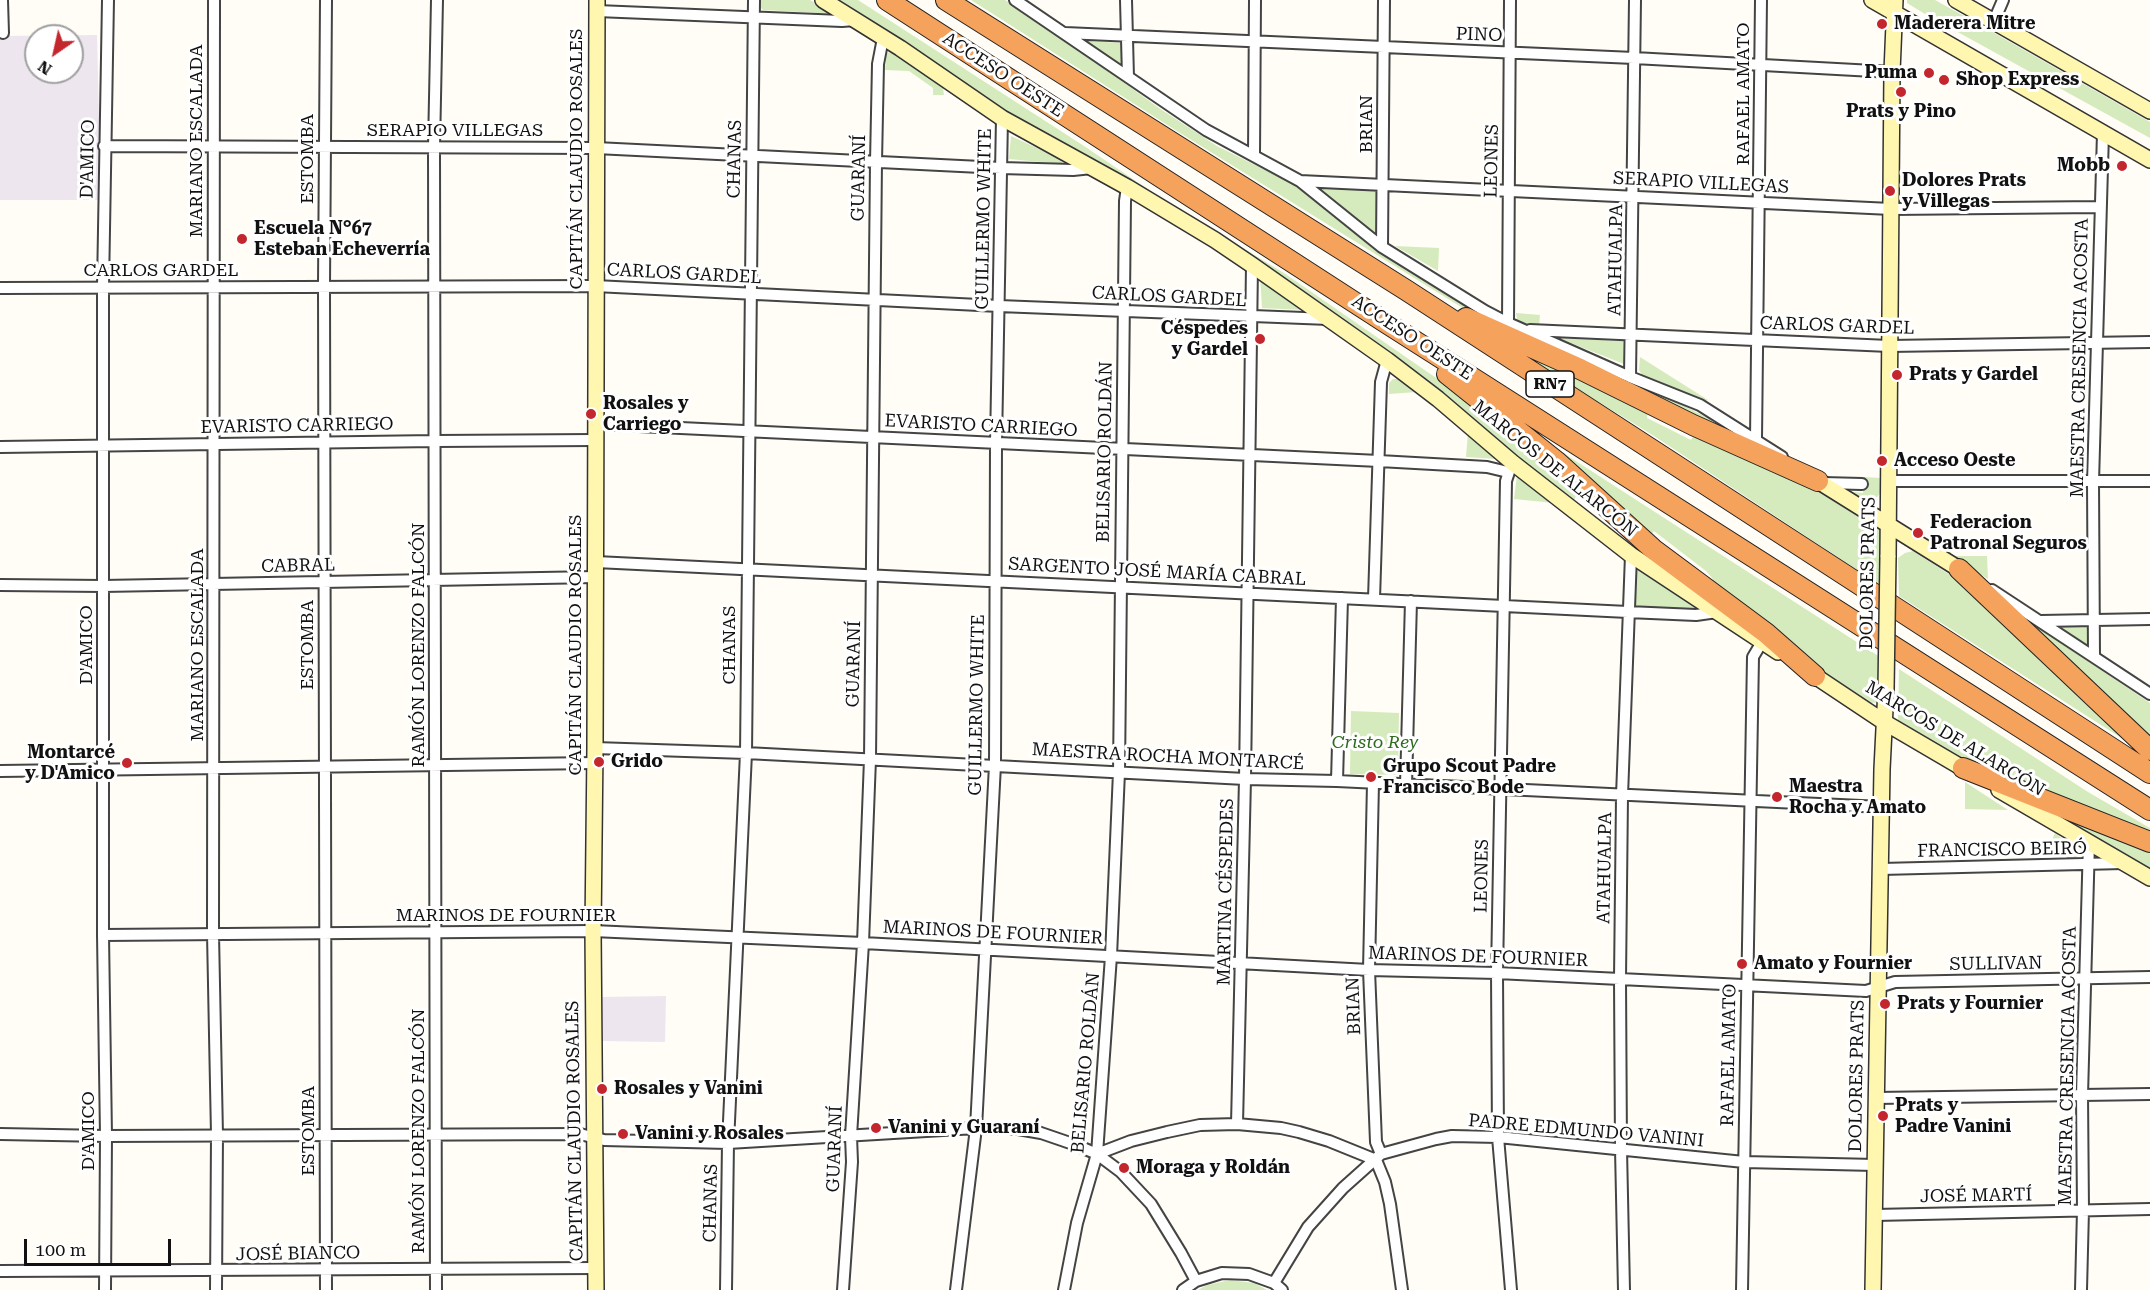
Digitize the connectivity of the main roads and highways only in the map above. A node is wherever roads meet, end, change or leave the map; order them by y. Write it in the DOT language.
graph roads {
  1 [pos="887,0"];
  2 [pos="946,0"];
  3 [pos="1406,290"];
  4 [pos="1388,324"];
  5 [pos="1820,482"];
  6 [pos="1959,569"];
  7 [pos="1815,676"];
  8 [pos="2150,750"];
  9 [pos="1963,768"];
  10 [pos="2150,773"];
  11 [pos="2150,810"];
  12 [pos="2150,842"];
  1 -- 4 [label="highway, ACCESO OESTE / RN7"];
  2 -- 3 [label="highway, ACCESO OESTE / RN7"];
  3 -- 5 [label="highway"];
  3 -- 10 [label="highway, ACCESO OESTE / RN7"];
  4 -- 7 [label="highway"];
  4 -- 11 [label="highway, ACCESO OESTE / RN7"];
  6 -- 8 [label="highway"];
  9 -- 12 [label="highway"];
}
